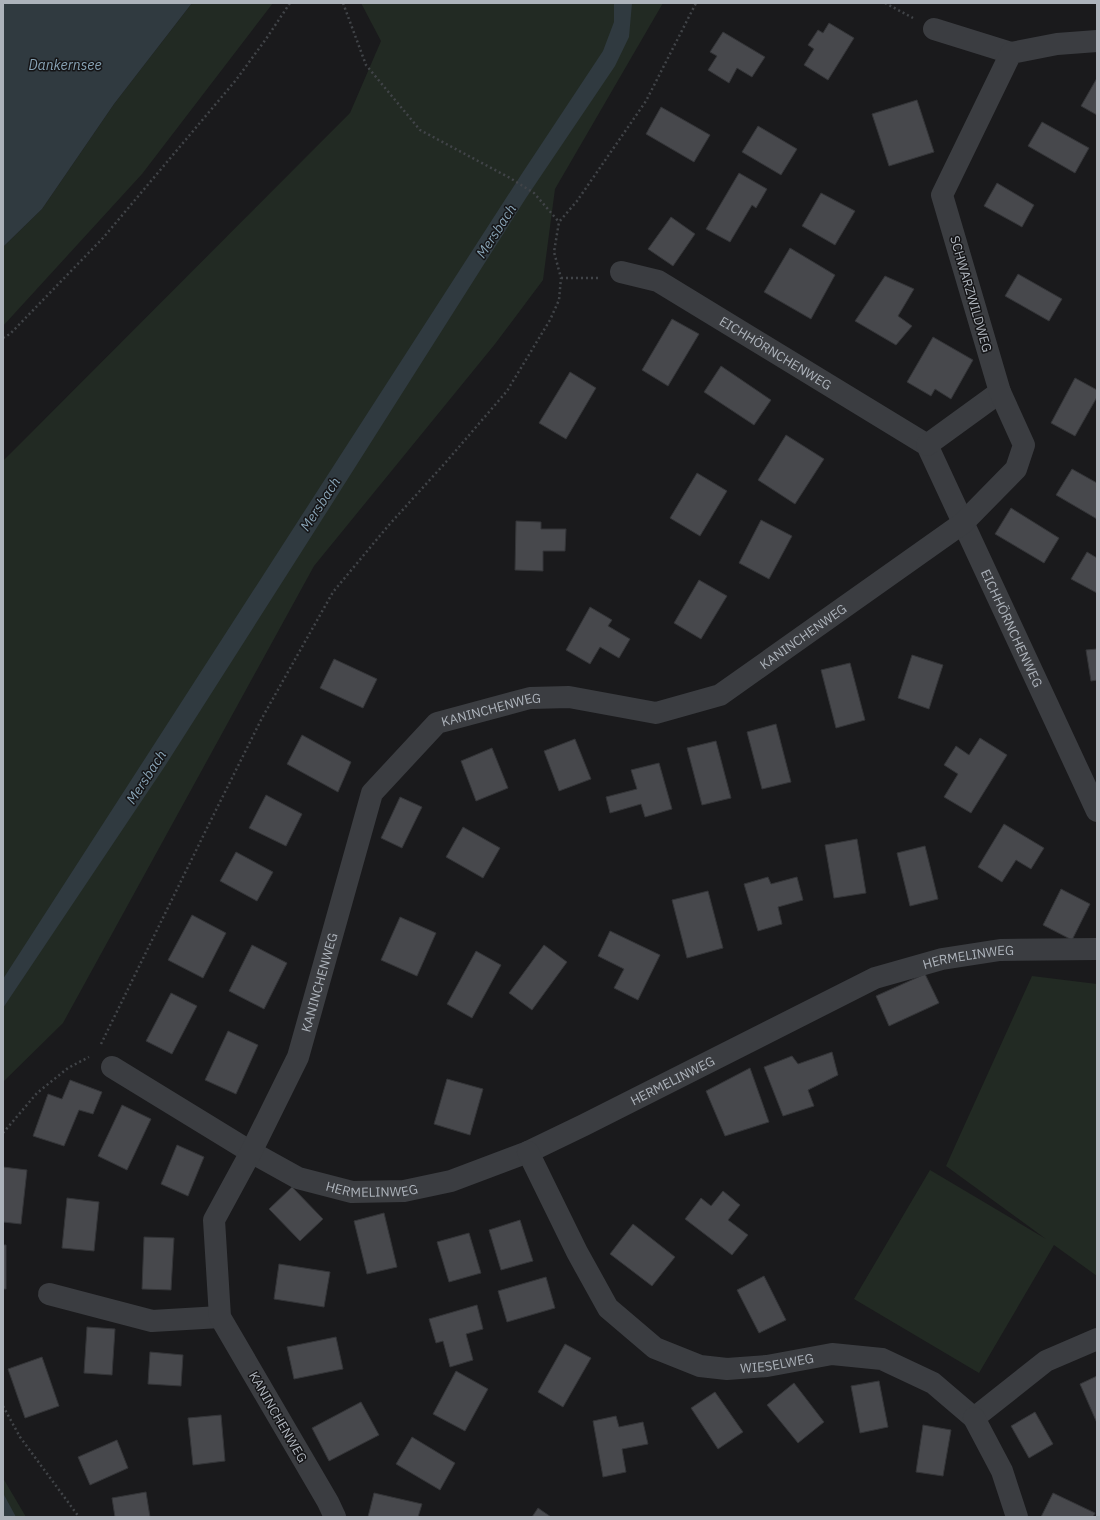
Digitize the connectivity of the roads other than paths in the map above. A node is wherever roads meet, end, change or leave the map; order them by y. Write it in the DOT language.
graph roads {
  1 [pos="934,29"];
  2 [pos="1097,41"];
  3 [pos="1011,53"];
  4 [pos="620,272"];
  5 [pos="1000,392"];
  6 [pos="926,445"];
  7 [pos="963,523"];
  8 [pos="1097,811"];
  9 [pos="1097,948"];
  10 [pos="112,1067"];
  11 [pos="251,1152"];
  12 [pos="528,1152"];
  13 [pos="49,1294"];
  14 [pos="220,1317"];
  15 [pos="1097,1339"];
  16 [pos="974,1418"];
  17 [pos="335,1517"];
  18 [pos="1017,1517"];
  1 -- 3 [label="street"];
  2 -- 3 [label="street"];
  3 -- 5 [label="street, SCHWARZWILDWEG"];
  4 -- 6 [label="street, EICHHÖRNCHENWEG"];
  5 -- 6 [label="street"];
  5 -- 7 [label="street, SCHWARZWILDWEG"];
  6 -- 7 [label="street, EICHHÖRNCHENWEG"];
  7 -- 8 [label="street, EICHHÖRNCHENWEG"];
  7 -- 11 [label="street, KANINCHENWEG"];
  9 -- 12 [label="street, HERMELINWEG"];
  10 -- 11 [label="street"];
  11 -- 12 [label="street, HERMELINWEG"];
  11 -- 14 [label="street, KANINCHENWEG"];
  12 -- 16 [label="street, WIESELWEG"];
  13 -- 14 [label="street"];
  14 -- 17 [label="street, KANINCHENWEG"];
  15 -- 16 [label="street"];
  16 -- 18 [label="street"];
}
